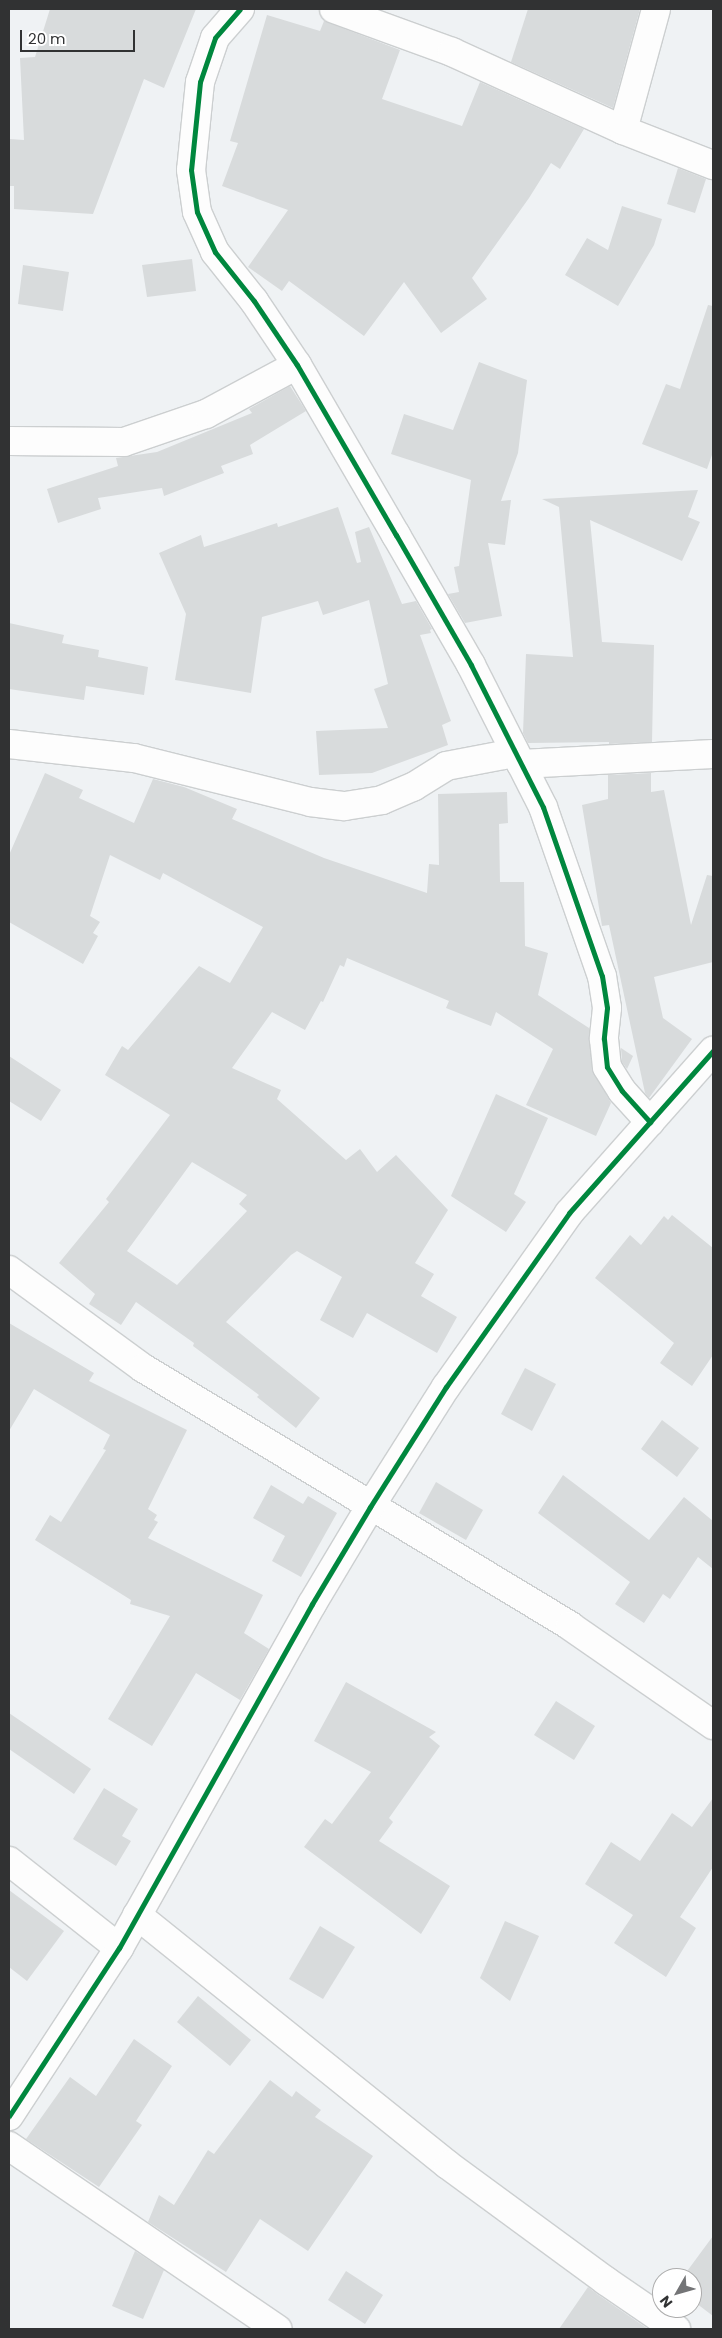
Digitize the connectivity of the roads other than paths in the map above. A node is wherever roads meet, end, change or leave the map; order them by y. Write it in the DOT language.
graph roads {
  1 [pos="238,9"];
  2 [pos="334,9"];
  3 [pos="656,9"];
  4 [pos="623,130"];
  5 [pos="713,165"];
  6 [pos="297,365"];
  7 [pos="9,441"];
  8 [pos="9,744"];
  9 [pos="713,754"];
  10 [pos="518,759"];
  11 [pos="713,1051"];
  12 [pos="650,1122"];
  13 [pos="9,1270"];
  14 [pos="370,1506"];
  15 [pos="713,1726"];
  16 [pos="9,1861"];
  17 [pos="137,1915"];
  18 [pos="119,1948"];
  19 [pos="9,2116"];
  20 [pos="9,2146"];
  21 [pos="277,2329"];
  22 [pos="676,2329"];
  1 -- 6 [label="street"];
  2 -- 4 [label="street"];
  3 -- 4 [label="street"];
  4 -- 5 [label="street"];
  6 -- 7 [label="street"];
  6 -- 10 [label="street"];
  8 -- 10 [label="street"];
  9 -- 10 [label="street"];
  10 -- 12 [label="street"];
  11 -- 12 [label="street"];
  12 -- 14 [label="street"];
  13 -- 14 [label="street"];
  14 -- 15 [label="street"];
  14 -- 17 [label="street"];
  16 -- 18 [label="street"];
  17 -- 18 [label="street"];
  17 -- 22 [label="street"];
  18 -- 19 [label="street"];
  20 -- 21 [label="street"];
}
